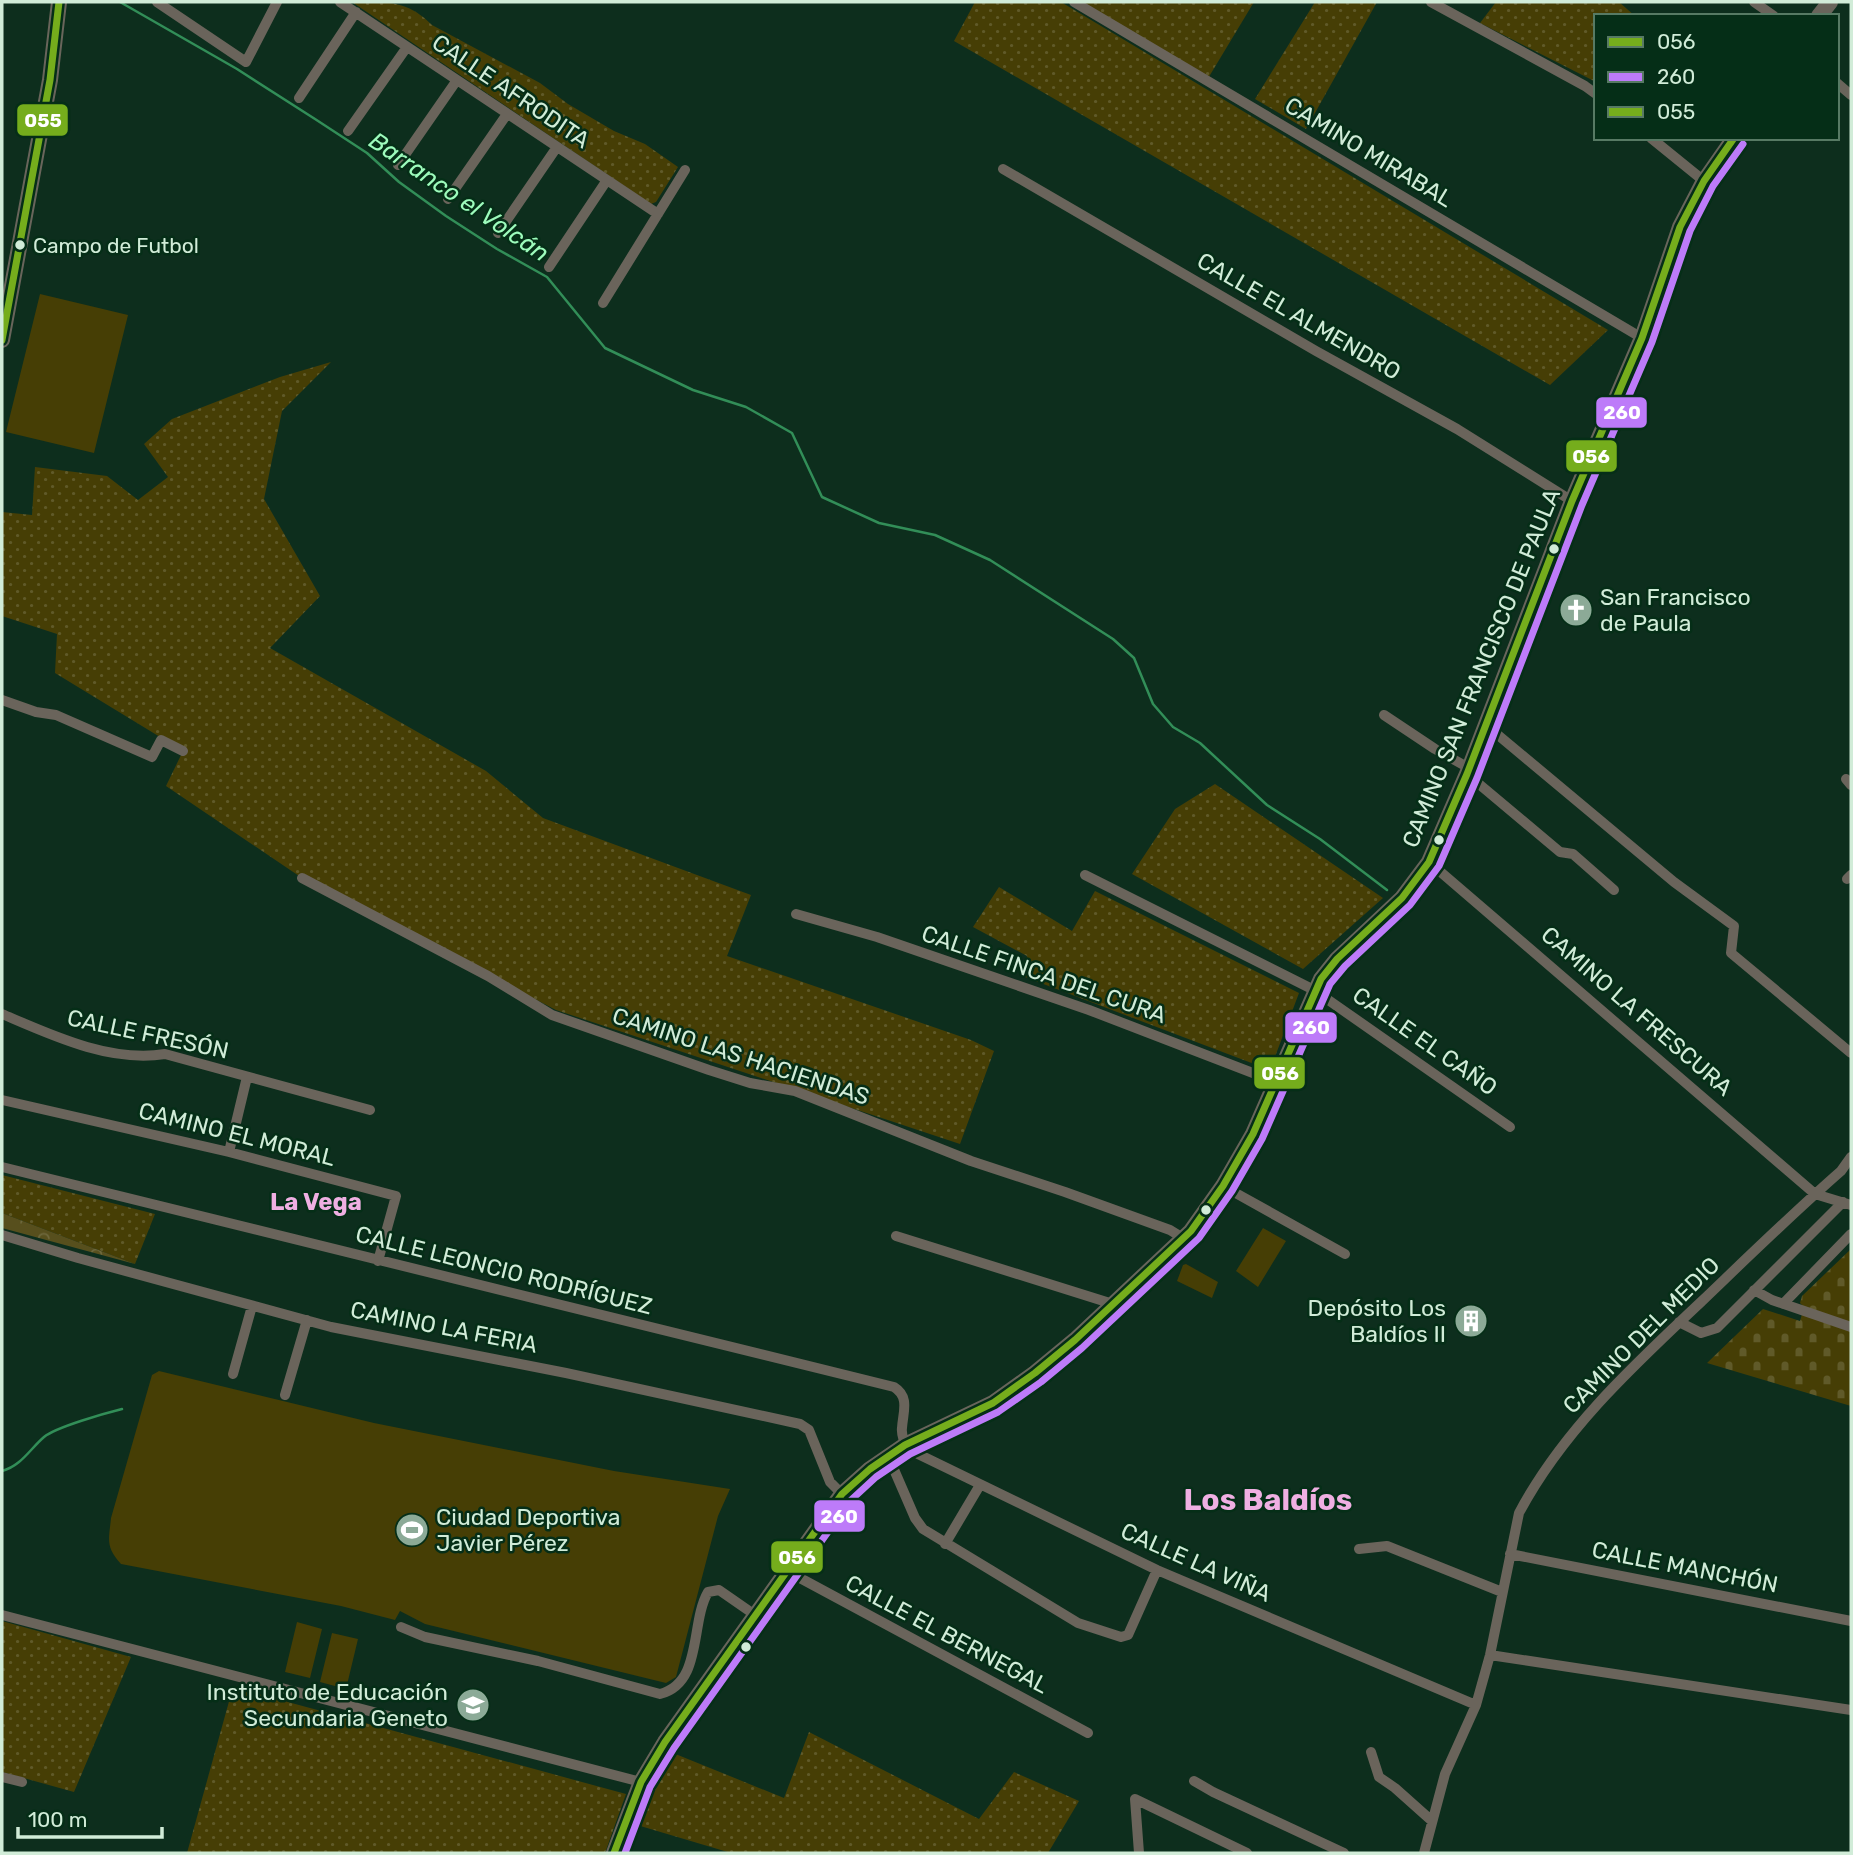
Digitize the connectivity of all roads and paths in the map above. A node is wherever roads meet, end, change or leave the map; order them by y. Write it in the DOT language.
graph roads {
  1 [pos="59,2"];
  2 [pos="157,2"];
  3 [pos="277,2"];
  4 [pos="340,2"];
  5 [pos="1074,2"];
  6 [pos="1431,2"];
  7 [pos="1754,2"];
  8 [pos="356,12"];
  9 [pos="1771,14"];
  10 [pos="407,47"];
  11 [pos="457,80"];
  12 [pos="1594,93"];
  13 [pos="299,98"];
  14 [pos="507,114"];
  15 [pos="348,131"];
  16 [pos="1653,140"];
  17 [pos="1733,140"];
  18 [pos="557,147"];
  19 [pos="398,164"];
  20 [pos="1003,169"];
  21 [pos="685,170"];
  22 [pos="607,180"];
  23 [pos="1704,181"];
  24 [pos="448,199"];
  25 [pos="658,214"];
  26 [pos="498,233"];
  27 [pos="549,267"];
  28 [pos="603,303"];
  29 [pos="1642,338"];
  30 [pos="2,340"];
  31 [pos="1572,501"];
  32 [pos="2,700"];
  33 [pos="1384,715"];
  34 [pos="1486,724"];
  35 [pos="183,751"];
  36 [pos="1468,771"];
  37 [pos="1429,862"];
  38 [pos="1085,875"];
  39 [pos="302,878"];
  40 [pos="1614,890"];
  41 [pos="796,914"];
  42 [pos="1314,990"];
  43 [pos="2,1014"];
  44 [pos="1851,1053"];
  45 [pos="247,1077"];
  46 [pos="1276,1082"];
  47 [pos="2,1100"];
  48 [pos="370,1110"];
  49 [pos="1510,1127"];
  50 [pos="229,1152"];
  51 [pos="1851,1157"];
  52 [pos="2,1167"];
  53 [pos="1846,1172"];
  54 [pos="1223,1186"];
  55 [pos="1815,1194"];
  56 [pos="1847,1204"];
  57 [pos="1851,1234"];
  58 [pos="2,1235"];
  59 [pos="896,1236"];
  60 [pos="1183,1238"];
  61 [pos="1345,1254"];
  62 [pos="379,1261"];
  63 [pos="1754,1290"];
  64 [pos="1113,1304"];
  65 [pos="1783,1304"];
  66 [pos="252,1306"];
  67 [pos="307,1321"];
  68 [pos="1679,1322"];
  69 [pos="1851,1326"];
  70 [pos="233,1374"];
  71 [pos="285,1395"];
  72 [pos="905,1445"];
  73 [pos="889,1458"];
  74 [pos="980,1485"];
  75 [pos="842,1494"];
  76 [pos="945,1544"];
  77 [pos="1359,1549"];
  78 [pos="1510,1554"];
  79 [pos="1157,1570"];
  80 [pos="787,1571"];
  81 [pos="1502,1592"];
  82 [pos="2,1615"];
  83 [pos="755,1615"];
  84 [pos="1851,1621"];
  85 [pos="401,1627"];
  86 [pos="1490,1655"];
  87 [pos="1476,1705"];
  88 [pos="1851,1710"];
  89 [pos="1088,1733"];
  90 [pos="1371,1752"];
  91 [pos="2,1777"];
  92 [pos="1194,1781"];
  93 [pos="22,1782"];
  94 [pos="641,1782"];
  95 [pos="1432,1821"];
  96 [pos="614,1853"];
  97 [pos="1139,1853"];
  98 [pos="1247,1853"];
  99 [pos="1344,1853"];
  100 [pos="1424,1853"];
  1 -- 30 [label="main road"];
  2 -- 3 [label="street"];
  4 -- 8 [label="street, CALLE AFRODITA"];
  5 -- 29 [label="street, CAMINO MIRABAL"];
  6 -- 12 [label="street"];
  7 -- 9 [label="street"];
  8 -- 10 [label="street, CALLE AFRODITA"];
  8 -- 13 [label="street"];
  10 -- 11 [label="street, CALLE AFRODITA"];
  10 -- 15 [label="street"];
  11 -- 14 [label="street, CALLE AFRODITA"];
  11 -- 19 [label="street"];
  14 -- 18 [label="street, CALLE AFRODITA"];
  14 -- 24 [label="street"];
  16 -- 23 [label="street"];
  17 -- 23 [label="main road, CAMINO SAN FRANCISCO DE PAULA"];
  18 -- 22 [label="street, CALLE AFRODITA"];
  18 -- 26 [label="street"];
  20 -- 31 [label="street, CALLE EL ALMENDRO"];
  21 -- 25 [label="street"];
  22 -- 25 [label="street, CALLE AFRODITA"];
  22 -- 27 [label="street"];
  23 -- 29 [label="main road, CAMINO SAN FRANCISCO DE PAULA"];
  25 -- 28 [label="street"];
  29 -- 31 [label="main road, CAMINO SAN FRANCISCO DE PAULA"];
  31 -- 34 [label="main road, CAMINO SAN FRANCISCO DE PAULA"];
  32 -- 35 [label="street"];
  33 -- 36 [label="street"];
  34 -- 36 [label="main road, CAMINO SAN FRANCISCO DE PAULA"];
  34 -- 44 [label="street"];
  36 -- 37 [label="main road, CAMINO SAN FRANCISCO DE PAULA"];
  36 -- 40 [label="street"];
  37 -- 42 [label="main road, CAMINO SAN FRANCISCO DE PAULA"];
  37 -- 55 [label="street, CAMINO LA FRESCURA"];
  38 -- 42 [label="street, CALLE EL CAÑO"];
  39 -- 60 [label="street, CAMINO LAS HACIENDAS"];
  41 -- 46 [label="street, CALLE FINCA DEL CURA"];
  42 -- 46 [label="main road, CAMINO SAN FRANCISCO DE PAULA"];
  42 -- 49 [label="street, CALLE EL CAÑO"];
  43 -- 45 [label="street, CALLE FRESÓN"];
  45 -- 48 [label="street, CALLE FRESÓN"];
  45 -- 50 [label="street"];
  46 -- 54 [label="main road, CAMINO SAN FRANCISCO DE PAULA"];
  47 -- 50 [label="street, CAMINO EL MORAL"];
  50 -- 62 [label="street, CAMINO EL MORAL"];
  51 -- 53 [label="street, CAMINO DEL MEDIO"];
  52 -- 62 [label="street, CALLE LEONCIO RODRÍGUEZ"];
  53 -- 55 [label="street, CAMINO DEL MEDIO"];
  54 -- 60 [label="main road, CAMINO SAN FRANCISCO DE PAULA"];
  54 -- 61 [label="street"];
  55 -- 56 [label="street"];
  55 -- 68 [label="street, CAMINO DEL MEDIO"];
  56 -- 63 [label="street"];
  57 -- 65 [label="street"];
  58 -- 66 [label="street, CAMINO LA FERIA"];
  59 -- 64 [label="street"];
  60 -- 64 [label="main road, CAMINO SAN FRANCISCO DE PAULA"];
  62 -- 72 [label="street, CALLE LEONCIO RODRÍGUEZ"];
  63 -- 65 [label="street"];
  63 -- 68 [label="street"];
  64 -- 72 [label="main road, CAMINO SAN FRANCISCO DE PAULA"];
  65 -- 69 [label="street"];
  66 -- 67 [label="street, CAMINO LA FERIA"];
  66 -- 70 [label="street"];
  67 -- 71 [label="street"];
  67 -- 75 [label="street, CAMINO LA FERIA"];
  68 -- 78 [label="street, CAMINO DEL MEDIO"];
  72 -- 73 [label="main road, CAMINO SAN FRANCISCO DE PAULA"];
  72 -- 74 [label="street, CALLE LA VIÑA"];
  73 -- 75 [label="main road, CAMINO SAN FRANCISCO DE PAULA"];
  73 -- 76 [label="street"];
  74 -- 76 [label="street"];
  74 -- 79 [label="street, CALLE LA VIÑA"];
  75 -- 80 [label="main road, CAMINO SAN FRANCISCO DE PAULA"];
  76 -- 79 [label="street"];
  77 -- 81 [label="street"];
  78 -- 81 [label="street, CAMINO DEL MEDIO"];
  78 -- 84 [label="street, CALLE MANCHÓN"];
  79 -- 87 [label="street, CALLE LA VIÑA"];
  80 -- 83 [label="main road, CAMINO SAN FRANCISCO DE PAULA"];
  80 -- 89 [label="street, CALLE EL BERNEGAL"];
  81 -- 86 [label="street, CAMINO DEL MEDIO"];
  82 -- 94 [label="street"];
  83 -- 85 [label="street"];
  83 -- 94 [label="main road, CAMINO SAN FRANCISCO DE PAULA"];
  86 -- 87 [label="street, CAMINO DEL MEDIO"];
  86 -- 88 [label="street"];
  87 -- 95 [label="street, CAMINO DEL MEDIO"];
  90 -- 95 [label="street"];
  91 -- 93 [label="street"];
  92 -- 99 [label="street"];
  94 -- 96 [label="main road, CAMINO SAN FRANCISCO DE PAULA"];
  95 -- 100 [label="street, CAMINO DEL MEDIO"];
  97 -- 98 [label="street"];
}
